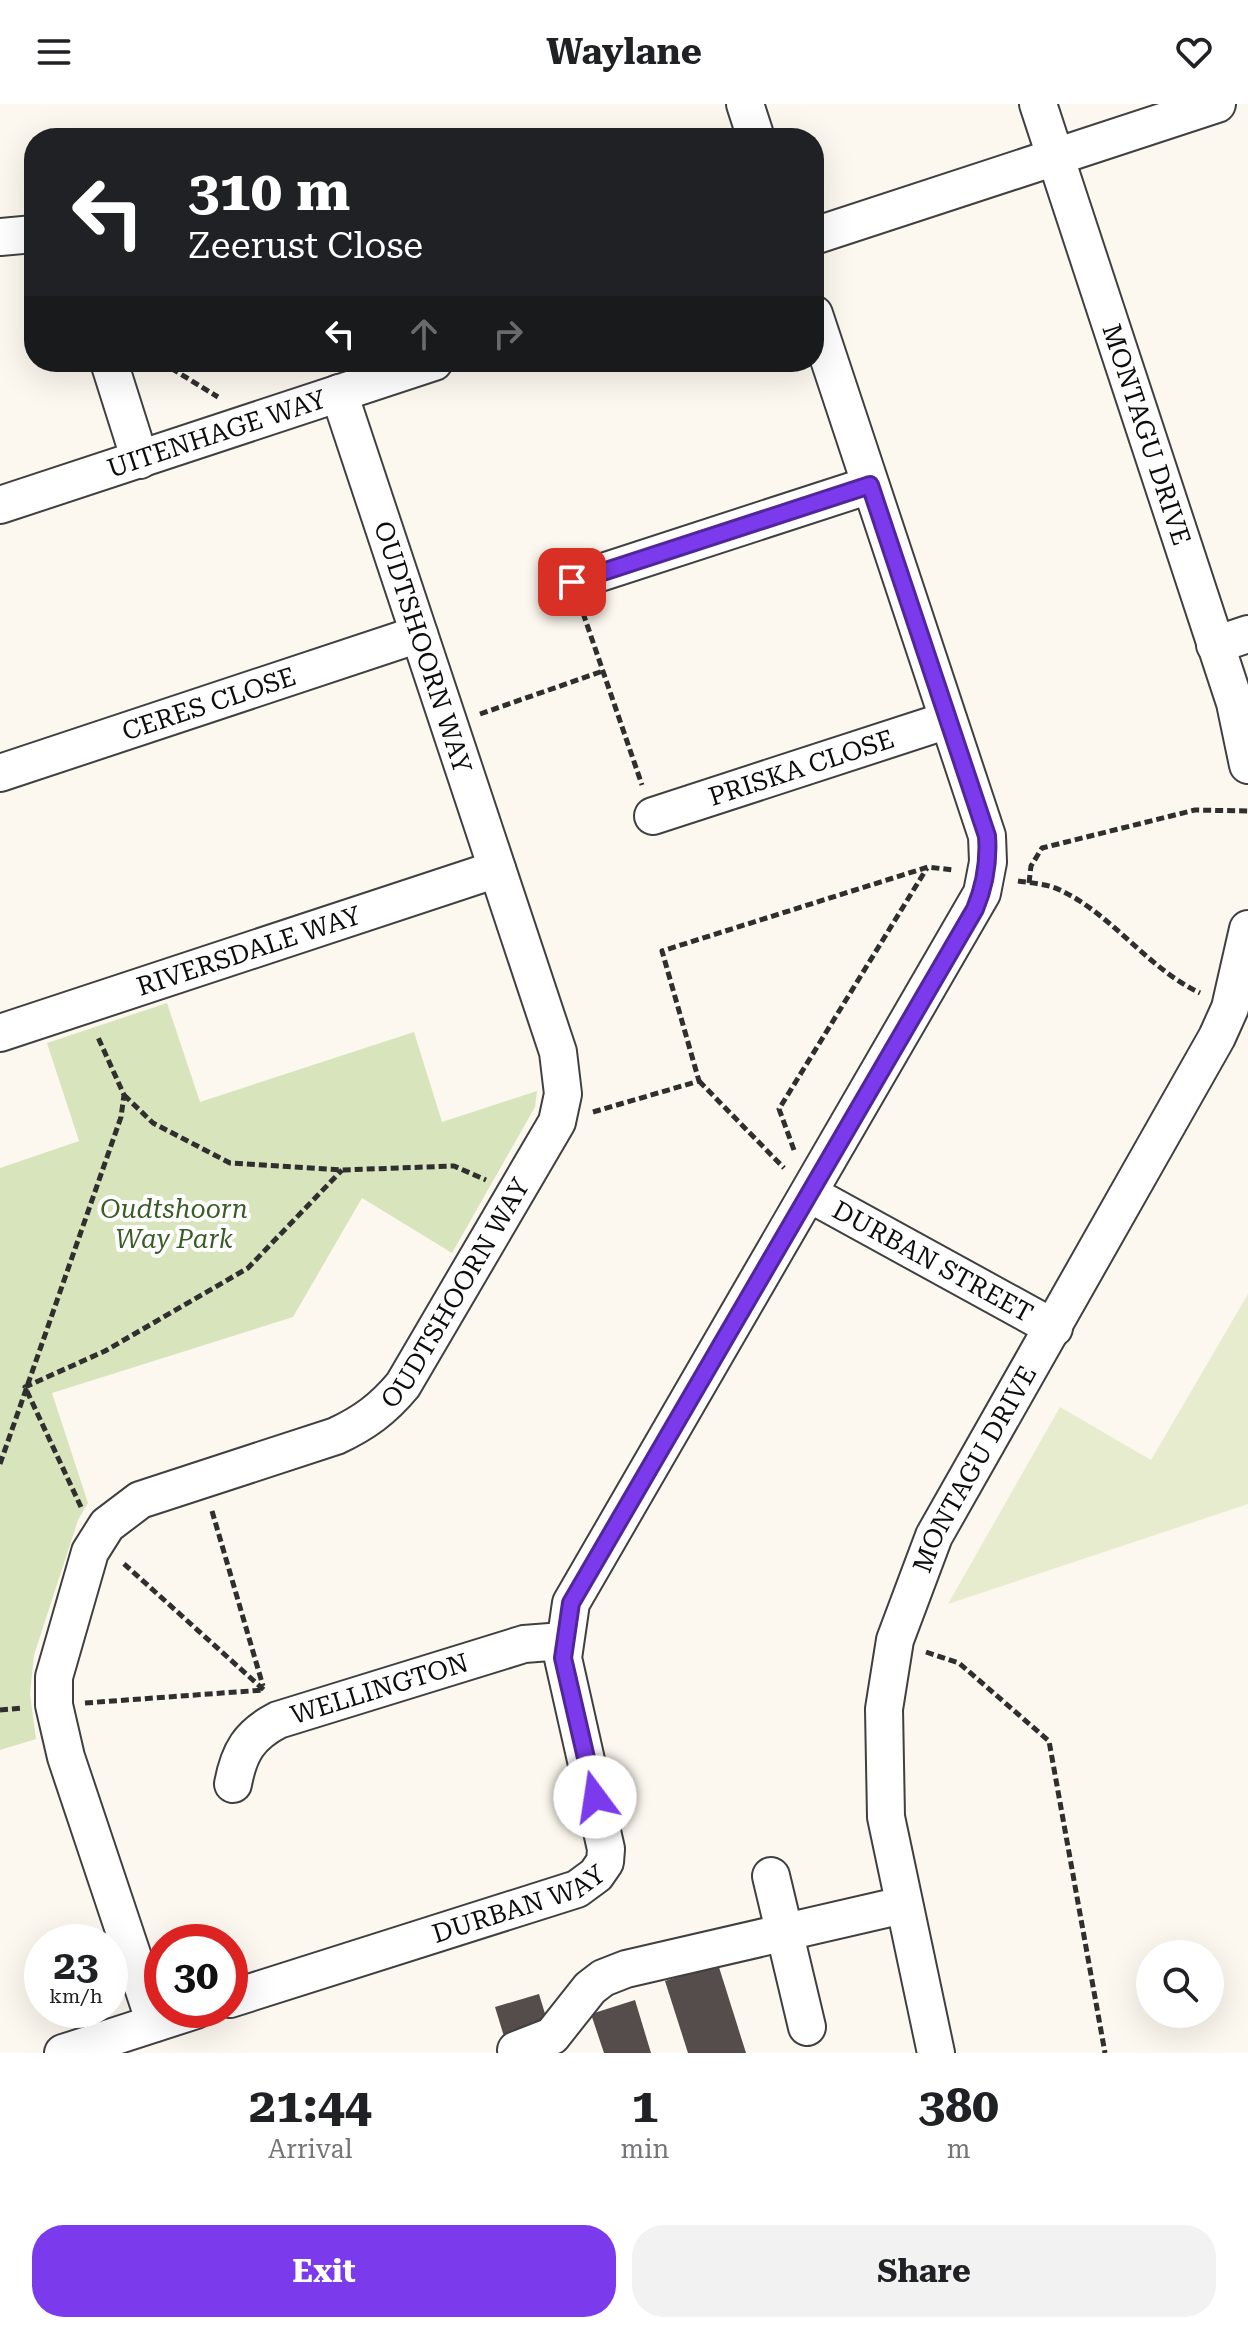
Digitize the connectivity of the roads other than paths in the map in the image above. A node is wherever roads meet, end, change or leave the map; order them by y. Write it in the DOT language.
graph roads {
  1 [pos="745,104"];
  2 [pos="1038,104"];
  3 [pos="1217,104"];
  4 [pos="753,128"];
  5 [pos="1056,159"];
  6 [pos="824,233"];
  7 [pos="24,235"];
  8 [pos="0,237"];
  9 [pos="824,345"];
  10 [pos="112,372"];
  11 [pos="403,372"];
  12 [pos="339,393"];
  13 [pos="140,460"];
  14 [pos="870,485"];
  15 [pos="0,505"];
  16 [pos="572,582"];
  17 [pos="419,634"];
  18 [pos="1232,640"];
  19 [pos="948,720"];
  20 [pos="1248,765"];
  21 [pos="0,773"];
  22 [pos="653,816"];
  23 [pos="497,869"];
  24 [pos="1248,929"];
  25 [pos="0,1033"];
  26 [pos="810,1194"];
  27 [pos="1054,1328"];
  28 [pos="563,1641"];
  29 [pos="233,1784"];
  30 [pos="771,1876"];
  31 [pos="903,1905"];
  32 [pos="784,1932"];
  33 [pos="144,1990"];
  34 [pos="248,1993"];
  35 [pos="144,2027"];
  36 [pos="807,2027"];
  37 [pos="516,2050"];
  38 [pos="63,2053"];
  39 [pos="936,2053"];
  1 -- 4 [label="street"];
  2 -- 5 [label="street, MONTAGU DRIVE"];
  3 -- 5 [label="street"];
  5 -- 6 [label="street"];
  5 -- 18 [label="street, MONTAGU DRIVE"];
  7 -- 8 [label="street"];
  9 -- 14 [label="street, DURBAN WAY"];
  10 -- 13 [label="street"];
  11 -- 12 [label="street, UITENHAGE WAY"];
  12 -- 13 [label="street, UITENHAGE WAY"];
  12 -- 17 [label="street, OUDTSHOORN WAY"];
  13 -- 15 [label="street, UITENHAGE WAY"];
  14 -- 16 [label="street"];
  14 -- 19 [label="street, DURBAN WAY"];
  17 -- 21 [label="street, CERES CLOSE"];
  17 -- 23 [label="street, OUDTSHOORN WAY"];
  18 -- 20 [label="street, MONTAGU DRIVE"];
  19 -- 22 [label="street, PRISKA CLOSE"];
  19 -- 26 [label="street, DURBAN WAY"];
  23 -- 25 [label="street, RIVERSDALE WAY"];
  23 -- 33 [label="street, OUDTSHOORN WAY"];
  24 -- 27 [label="street, MONTAGU DRIVE"];
  26 -- 27 [label="street, DURBAN STREET"];
  26 -- 28 [label="street, DURBAN WAY"];
  27 -- 31 [label="street, MONTAGU DRIVE"];
  28 -- 29 [label="street, WELLINGTON"];
  28 -- 34 [label="street, DURBAN WAY"];
  30 -- 32 [label="street"];
  31 -- 32 [label="street"];
  31 -- 39 [label="street, MONTAGU DRIVE"];
  32 -- 36 [label="street"];
  32 -- 37 [label="street"];
  35 -- 38 [label="street"];
}
